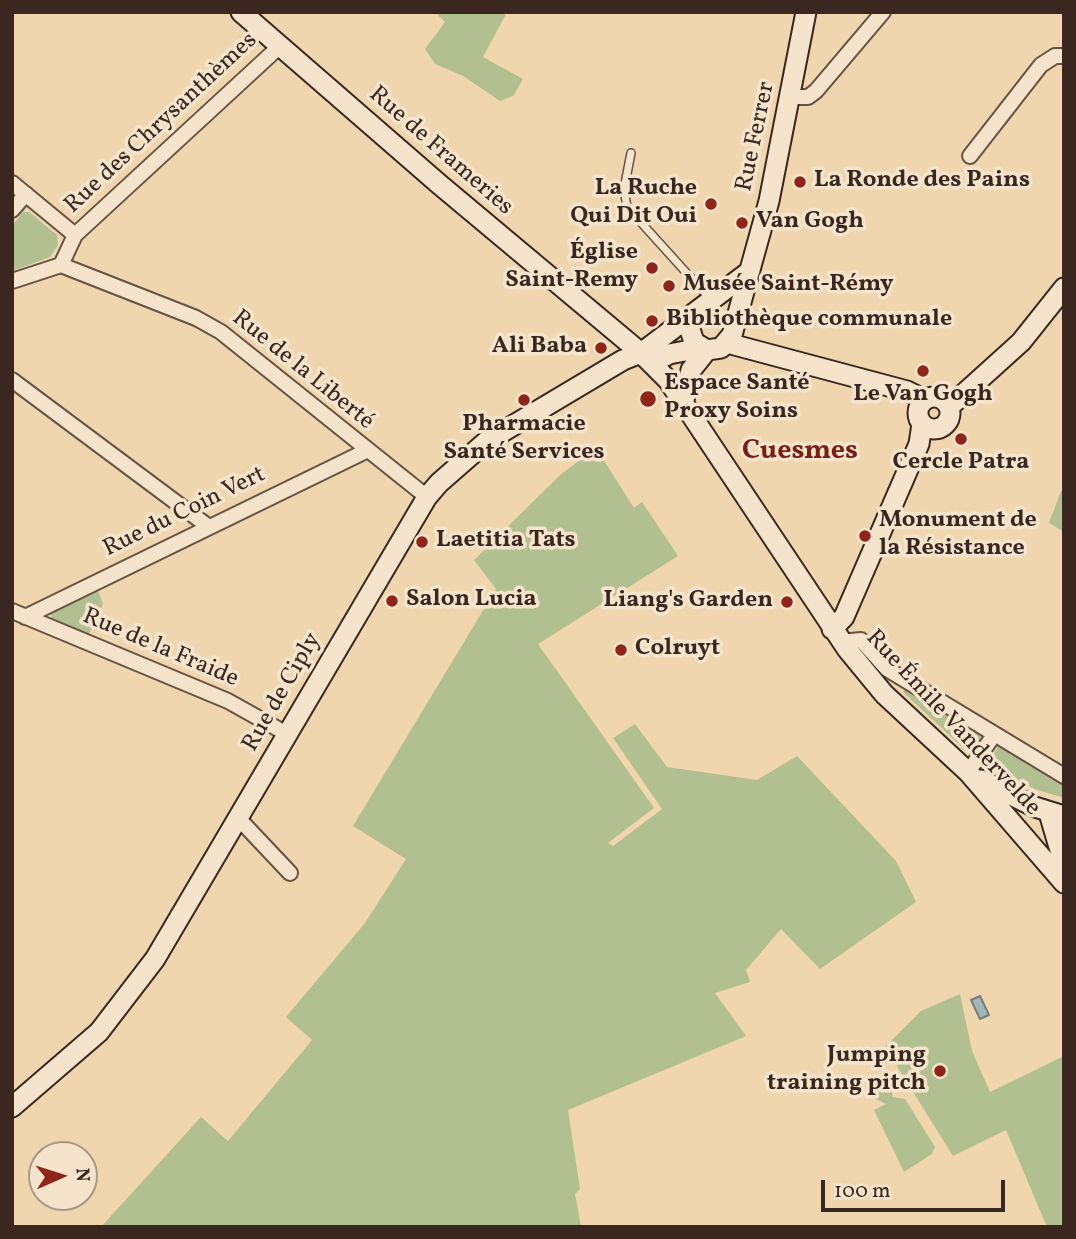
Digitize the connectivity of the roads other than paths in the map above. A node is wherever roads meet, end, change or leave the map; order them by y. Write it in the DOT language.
graph roads {
  1 [pos="241,12"];
  2 [pos="806,12"];
  3 [pos="883,12"];
  4 [pos="280,46"];
  5 [pos="1064,56"];
  6 [pos="791,97"];
  7 [pos="631,153"];
  8 [pos="970,156"];
  9 [pos="12,183"];
  10 [pos="26,194"];
  11 [pos="12,210"];
  12 [pos="75,235"];
  13 [pos="61,265"];
  14 [pos="750,271"];
  15 [pos="12,281"];
  16 [pos="1064,288"];
  17 [pos="708,303"];
  18 [pos="687,320"];
  19 [pos="730,336"];
  20 [pos="704,349"];
  21 [pos="647,358"];
  22 [pos="12,380"];
  23 [pos="684,400"];
  24 [pos="925,400"];
  25 [pos="949,407"];
  26 [pos="928,427"];
  27 [pos="366,451"];
  28 [pos="427,497"];
  29 [pos="209,527"];
  30 [pos="849,599"];
  31 [pos="819,610"];
  32 [pos="18,614"];
  33 [pos="837,635"];
  34 [pos="287,734"];
  35 [pos="994,735"];
  36 [pos="968,772"];
  37 [pos="1064,776"];
  38 [pos="1057,814"];
  39 [pos="239,819"];
  40 [pos="1036,847"];
  41 [pos="1064,864"];
  42 [pos="290,873"];
  43 [pos="1064,883"];
  44 [pos="12,1107"];
  1 -- 4 [label="street, Rue de Frameries"];
  2 -- 6 [label="street, Rue Ferrer"];
  3 -- 6 [label="street"];
  4 -- 12 [label="street, Rue des Chrysanthèmes"];
  4 -- 21 [label="street, Rue de Frameries"];
  5 -- 8 [label="street"];
  6 -- 14 [label="street, Rue Ferrer"];
  7 -- 17 [label="lane"];
  9 -- 10 [label="street"];
  10 -- 11 [label="street, Rue des Chrysanthèmes"];
  10 -- 12 [label="street, Rue des Chrysanthèmes"];
  12 -- 13 [label="street, Rue des Chrysanthèmes"];
  13 -- 15 [label="street"];
  13 -- 27 [label="street, Rue de la Liberté"];
  14 -- 17 [label="street"];
  14 -- 19 [label="street, Rue Ferrer"];
  16 -- 25 [label="street"];
  17 -- 18 [label="street"];
  17 -- 19 [label="street"];
  18 -- 20 [label="street"];
  18 -- 21 [label="street"];
  19 -- 20 [label="street"];
  19 -- 24 [label="street"];
  20 -- 21 [label="street"];
  20 -- 23 [label="street"];
  21 -- 23 [label="street, Rue de Frameries"];
  21 -- 28 [label="street, Rue de Ciply"];
  22 -- 29 [label="street"];
  23 -- 31 [label="street, Rue Émile Vandervelde"];
  24 -- 25 [label="street"];
  24 -- 26 [label="street"];
  25 -- 26 [label="street"];
  26 -- 30 [label="street"];
  27 -- 28 [label="street, Rue de la Liberté"];
  27 -- 29 [label="street, Rue du Coin Vert"];
  28 -- 34 [label="street, Rue de Ciply"];
  29 -- 32 [label="street, Rue du Coin Vert"];
  30 -- 31 [label="street"];
  30 -- 33 [label="street"];
  31 -- 33 [label="street, Rue Émile Vandervelde"];
  32 -- 34 [label="street, Rue de la Fraide"];
  33 -- 35 [label="street"];
  33 -- 36 [label="street, Rue Émile Vandervelde"];
  34 -- 39 [label="street, Rue de Ciply"];
  35 -- 36 [label="street"];
  35 -- 37 [label="street"];
  36 -- 38 [label="street"];
  36 -- 40 [label="street, Rue Émile Vandervelde"];
  38 -- 40 [label="street"];
  38 -- 41 [label="street"];
  39 -- 42 [label="street"];
  39 -- 44 [label="street, Rue de Ciply"];
  40 -- 43 [label="street, Rue Émile Vandervelde"];
}
